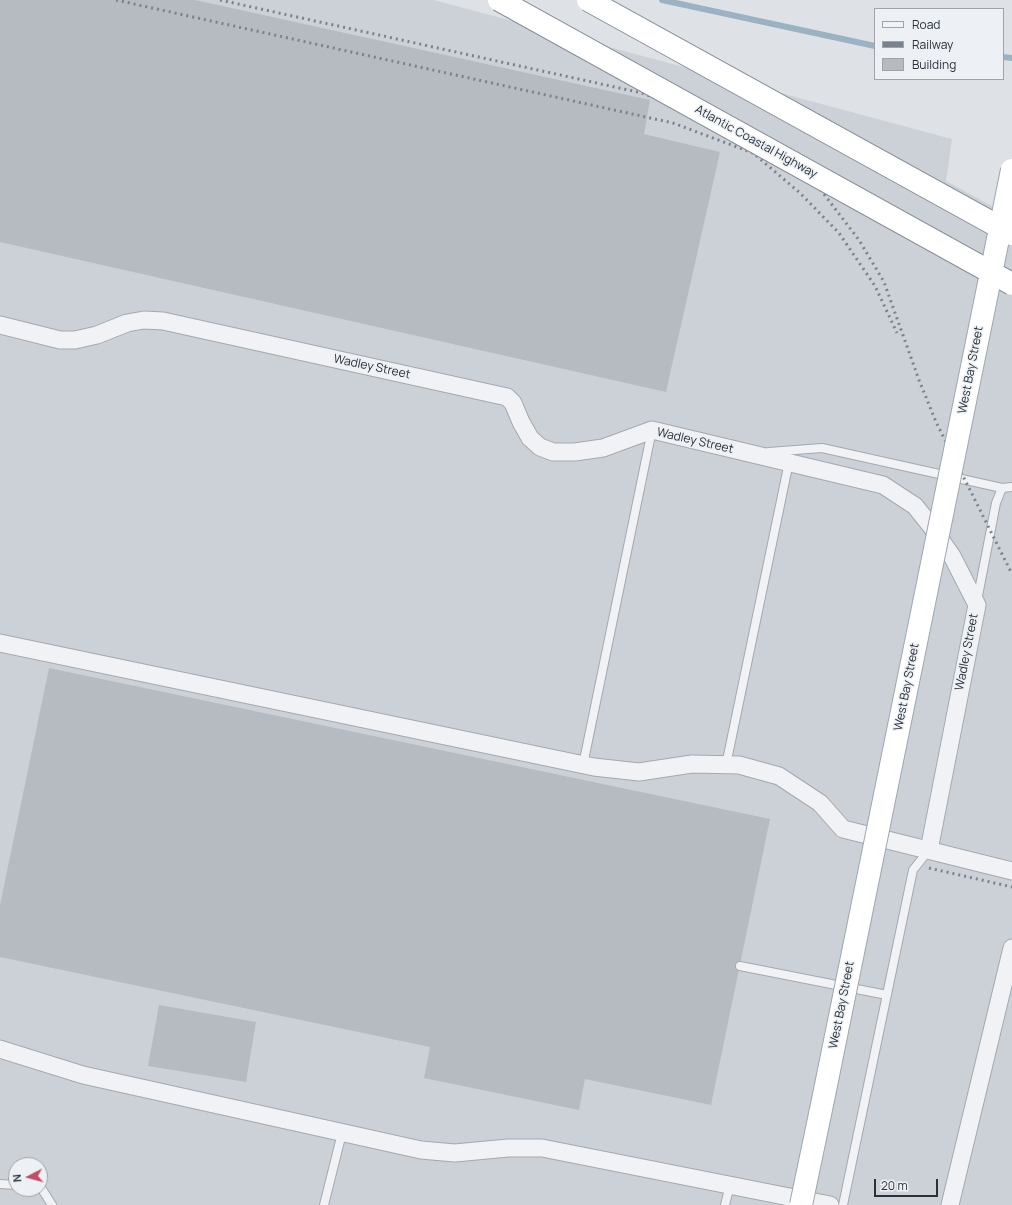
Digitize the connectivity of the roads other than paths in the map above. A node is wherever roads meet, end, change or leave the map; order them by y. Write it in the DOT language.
graph roads {
  1 [pos="499,0"];
  2 [pos="588,0"];
  3 [pos="1012,170"];
  4 [pos="1012,234"];
  5 [pos="1012,284"];
  6 [pos="0,325"];
  7 [pos="652,430"];
  8 [pos="752,454"];
  9 [pos="789,462"];
  10 [pos="1012,487"];
  11 [pos="1002,488"];
  12 [pos="977,605"];
  13 [pos="0,644"];
  14 [pos="583,765"];
  15 [pos="726,765"];
  16 [pos="929,850"];
  17 [pos="1012,871"];
  18 [pos="1012,948"];
  19 [pos="740,966"];
  20 [pos="887,995"];
  21 [pos="0,1049"];
  22 [pos="342,1133"];
  23 [pos="730,1185"];
  24 [pos="324,1205"];
  25 [pos="725,1205"];
  26 [pos="801,1205"];
  27 [pos="830,1205"];
  28 [pos="844,1205"];
  29 [pos="950,1205"];
  1 -- 5 [label="main road, Atlantic Coastal Highway, bridge"];
  2 -- 4 [label="main road, bridge"];
  3 -- 26 [label="main road, West Bay Street, bridge"];
  6 -- 7 [label="street, Wadley Street"];
  7 -- 8 [label="street, Wadley Street"];
  7 -- 14 [label="lane"];
  8 -- 9 [label="street, Wadley Street"];
  8 -- 11 [label="lane"];
  9 -- 12 [label="street, Wadley Street"];
  9 -- 15 [label="lane"];
  10 -- 11 [label="lane"];
  11 -- 12 [label="lane"];
  12 -- 16 [label="street, Wadley Street"];
  13 -- 14 [label="street"];
  14 -- 15 [label="street"];
  15 -- 16 [label="street"];
  16 -- 17 [label="street"];
  16 -- 20 [label="lane"];
  18 -- 29 [label="street"];
  19 -- 20 [label="lane"];
  20 -- 28 [label="lane"];
  21 -- 22 [label="street"];
  22 -- 23 [label="street"];
  22 -- 24 [label="lane"];
  23 -- 25 [label="lane"];
  23 -- 27 [label="street"];
}
